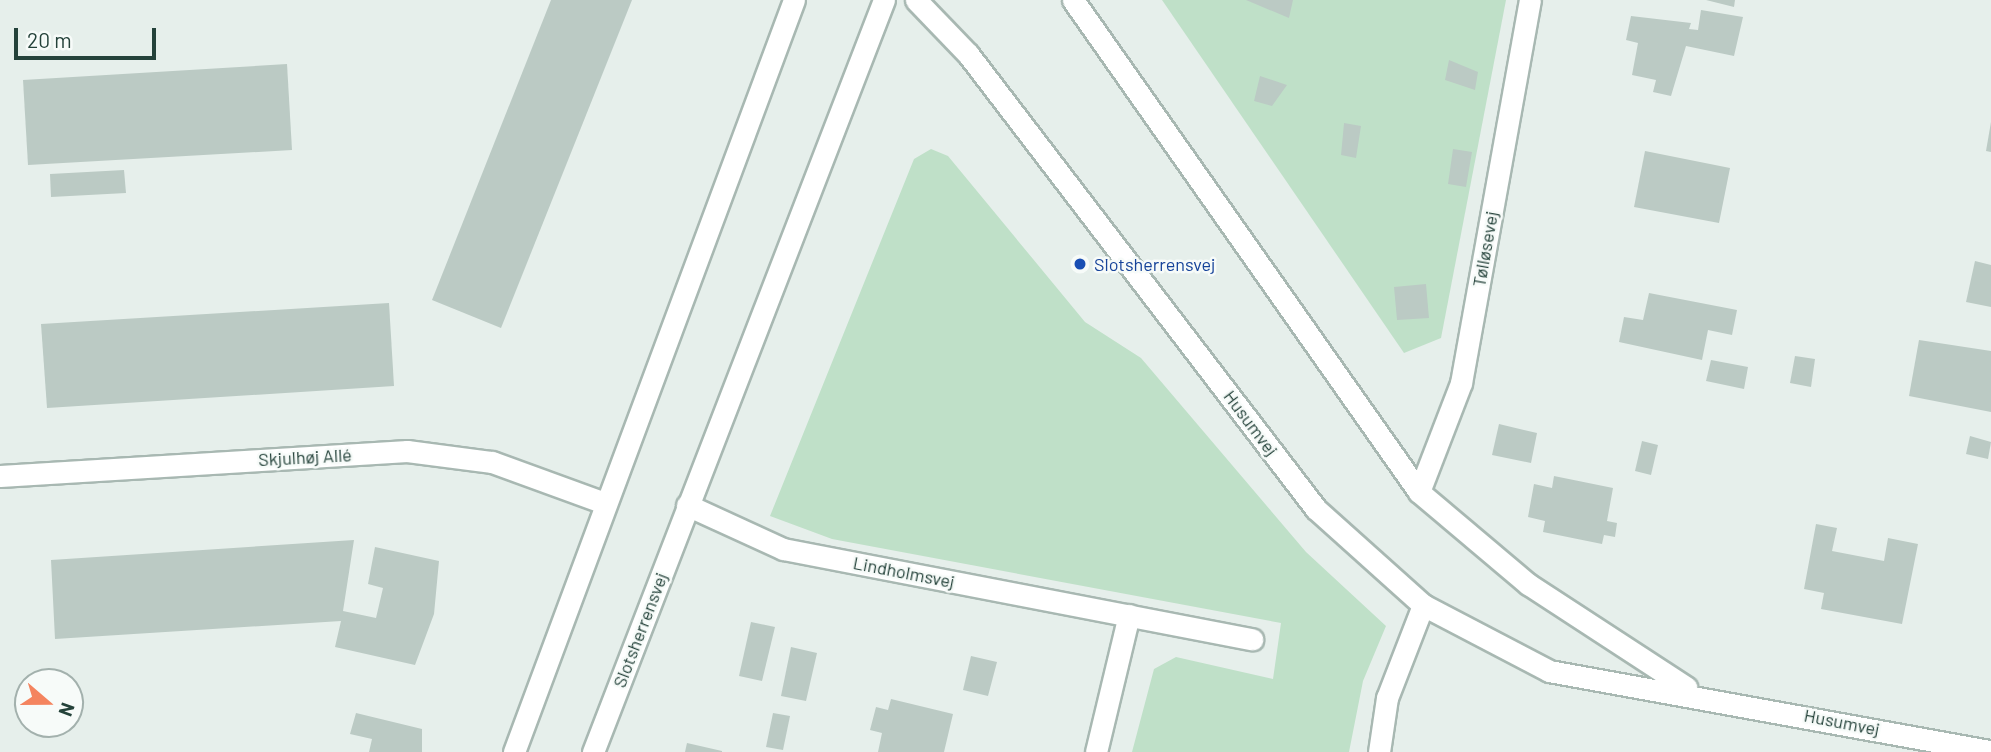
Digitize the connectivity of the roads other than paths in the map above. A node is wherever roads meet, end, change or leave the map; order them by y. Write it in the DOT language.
graph roads {
  1 [pos="794,0"];
  2 [pos="884,0"];
  3 [pos="916,0"];
  4 [pos="1073,0"];
  5 [pos="1530,0"];
  6 [pos="0,475"];
  7 [pos="1419,492"];
  8 [pos="602,502"];
  9 [pos="687,505"];
  10 [pos="1423,605"];
  11 [pos="1129,615"];
  12 [pos="1252,639"];
  13 [pos="1694,692"];
  14 [pos="1991,751"];
  15 [pos="514,752"];
  16 [pos="593,752"];
  17 [pos="1096,752"];
  18 [pos="1379,752"];
  1 -- 8 [label="street"];
  2 -- 9 [label="street, Slotsherrensvej"];
  3 -- 10 [label="street, Husumvej"];
  4 -- 7 [label="street, Husumvej"];
  5 -- 7 [label="street, Tølløsevej"];
  6 -- 8 [label="street, Skjulhøj Allé"];
  7 -- 13 [label="street, Husumvej"];
  8 -- 15 [label="street"];
  9 -- 11 [label="street, Lindholmsvej"];
  9 -- 16 [label="street, Slotsherrensvej"];
  10 -- 13 [label="street, Husumvej"];
  10 -- 18 [label="street"];
  11 -- 12 [label="street, Lindholmsvej"];
  11 -- 17 [label="street"];
  13 -- 14 [label="street, Husumvej"];
}
